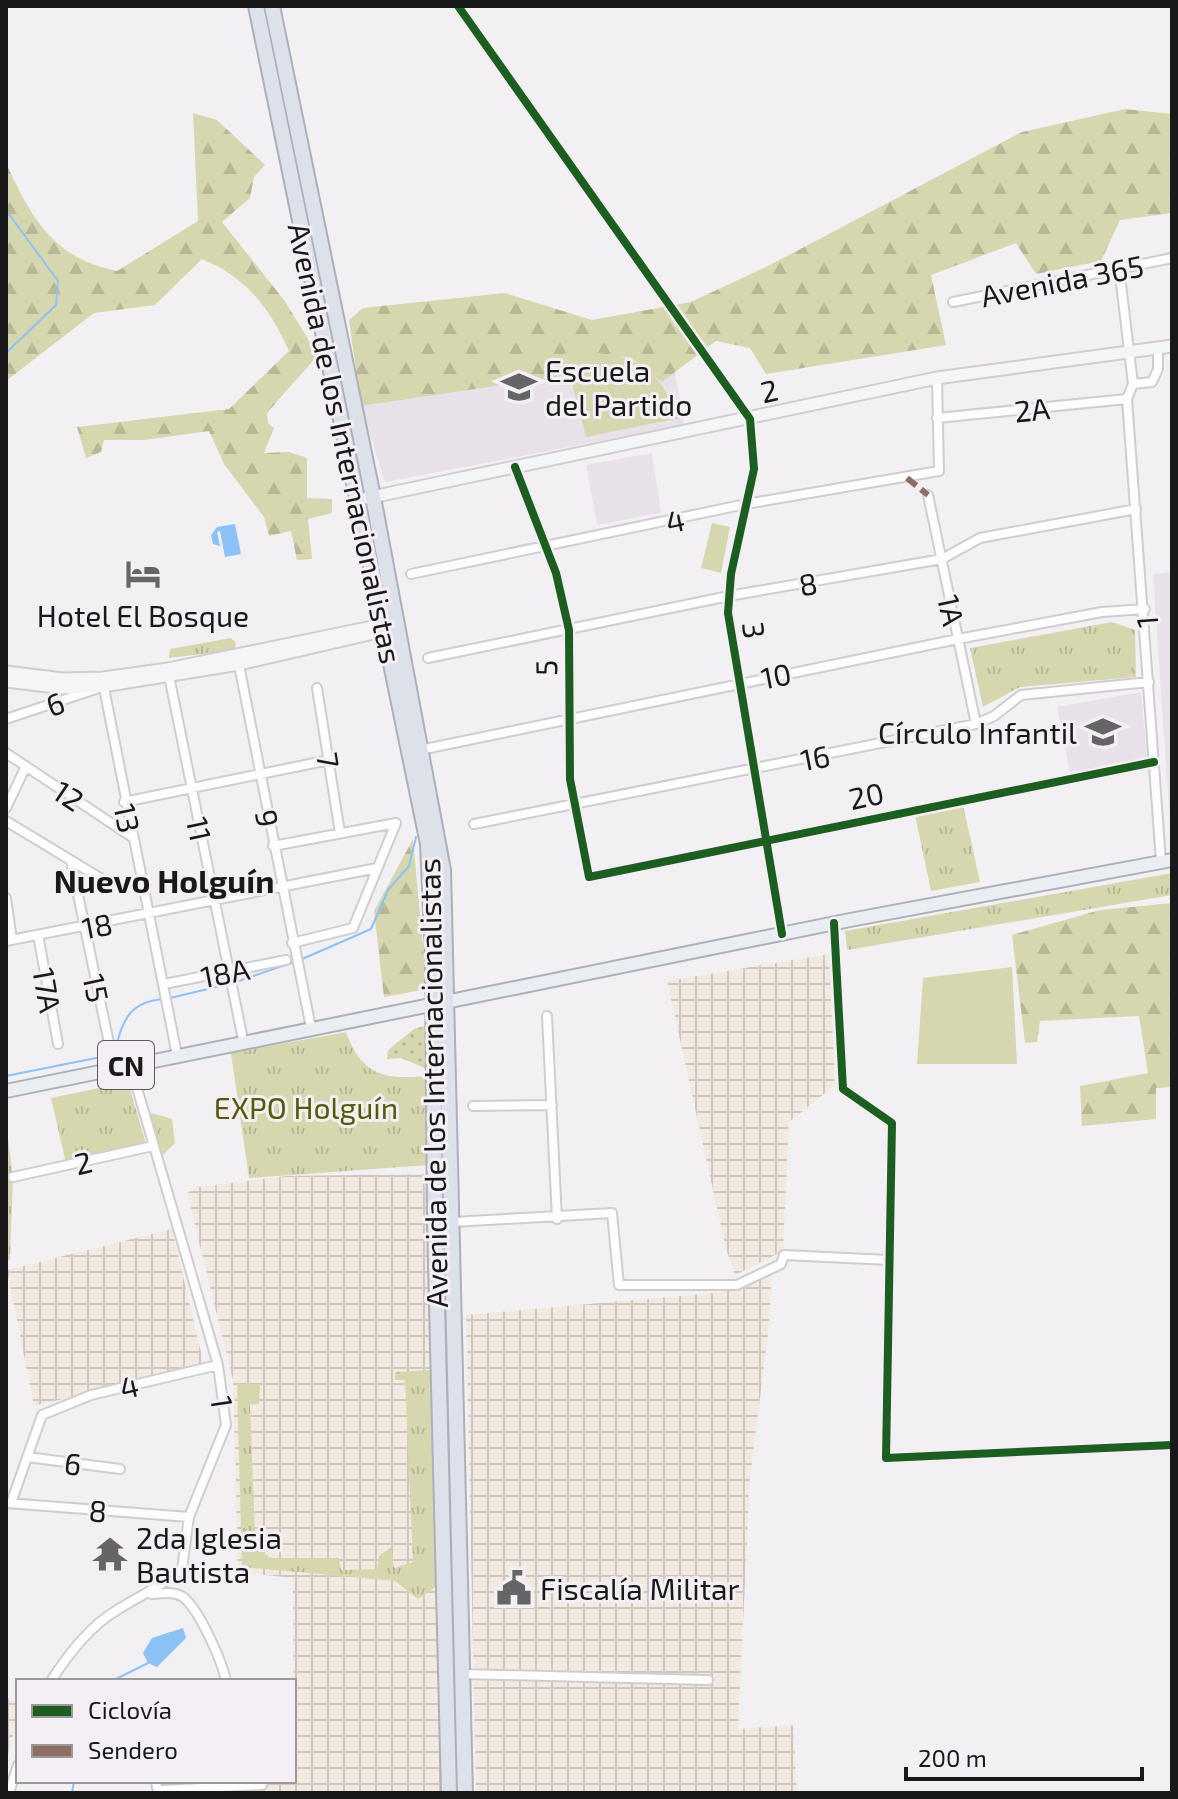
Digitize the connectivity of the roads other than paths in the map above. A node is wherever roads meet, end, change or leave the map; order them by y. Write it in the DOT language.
graph roads {
  1 [pos="256,6"];
  2 [pos="272,6"];
  3 [pos="458,6"];
  4 [pos="1172,258"];
  5 [pos="1119,267"];
  6 [pos="953,302"];
  7 [pos="1172,346"];
  8 [pos="1158,348"];
  9 [pos="1130,352"];
  10 [pos="937,378"];
  11 [pos="1133,384"];
  12 [pos="1127,399"];
  13 [pos="937,418"];
  14 [pos="750,419"];
  15 [pos="515,467"];
  16 [pos="928,495"];
  17 [pos="373,497"];
  18 [pos="358,500"];
  19 [pos="746,504"];
  20 [pos="1136,509"];
  21 [pos="543,548"];
  22 [pos="942,559"];
  23 [pos="411,574"];
  24 [pos="729,596"];
  25 [pos="1145,609"];
  26 [pos="388,627"];
  27 [pos="569,630"];
  28 [pos="958,639"];
  29 [pos="428,658"];
  30 [pos="238,659"];
  31 [pos="6,672"];
  32 [pos="168,673"];
  33 [pos="6,681"];
  34 [pos="103,682"];
  35 [pos="1149,682"];
  36 [pos="738,683"];
  37 [pos="317,688"];
  38 [pos="570,718"];
  39 [pos="6,719"];
  40 [pos="976,724"];
  41 [pos="416,751"];
  42 [pos="6,753"];
  43 [pos="329,760"];
  44 [pos="1154,762"];
  45 [pos="26,766"];
  46 [pos="754,769"];
  47 [pos="260,774"];
  48 [pos="191,788"];
  49 [pos="124,802"];
  50 [pos="574,804"];
  51 [pos="6,808"];
  52 [pos="6,821"];
  53 [pos="474,824"];
  54 [pos="340,833"];
  55 [pos="132,837"];
  56 [pos="768,842"];
  57 [pos="273,846"];
  58 [pos="1166,860"];
  59 [pos="71,861"];
  60 [pos="377,868"];
  61 [pos="589,877"];
  62 [pos="105,881"];
  63 [pos="281,887"];
  64 [pos="6,898"];
  65 [pos="215,901"];
  66 [pos="150,914"];
  67 [pos="834,923"];
  68 [pos="84,927"];
  69 [pos="782,934"];
  70 [pos="38,935"];
  71 [pos="9,941"];
  72 [pos="292,943"];
  73 [pos="286,960"];
  74 [pos="230,971"];
  75 [pos="164,984"];
  76 [pos="441,1001"];
  77 [pos="547,1016"];
  78 [pos="311,1028"];
  79 [pos="242,1035"];
  80 [pos="58,1044"];
  81 [pos="176,1050"];
  82 [pos="130,1064"];
  83 [pos="114,1067"];
  84 [pos="6,1091"];
  85 [pos="552,1105"];
  86 [pos="473,1106"];
  87 [pos="153,1146"];
  88 [pos="13,1177"];
  89 [pos="557,1219"];
  90 [pos="443,1223"];
  91 [pos="889,1260"];
  92 [pos="218,1365"];
  93 [pos="1172,1445"];
  94 [pos="27,1457"];
  95 [pos="120,1469"];
  96 [pos="8,1503"];
  97 [pos="189,1517"];
  98 [pos="151,1594"];
  99 [pos="462,1674"];
  100 [pos="52,1679"];
  101 [pos="225,1679"];
  102 [pos="708,1680"];
  103 [pos="16,1771"];
  104 [pos="156,1783"];
  105 [pos="262,1786"];
  106 [pos="9,1793"];
  107 [pos="449,1793"];
  108 [pos="465,1793"];
  1 -- 18 [label="highway, Avenida de los Internacionalistas"];
  2 -- 17 [label="highway, Avenida de los Internacionalistas"];
  3 -- 14 [label="street, 3"];
  4 -- 5 [label="street, Avenida 365"];
  5 -- 6 [label="street, Avenida 365"];
  5 -- 9 [label="street, 1"];
  7 -- 8 [label="street, 2"];
  8 -- 9 [label="street, 2"];
  8 -- 11 [label="street, 1"];
  9 -- 10 [label="street, 2"];
  9 -- 11 [label="street, 1"];
  10 -- 13 [label="street"];
  10 -- 14 [label="street, 2"];
  11 -- 12 [label="street, 1"];
  12 -- 13 [label="street, 2A"];
  12 -- 20 [label="street, 1"];
  13 -- 19 [label="street, 4"];
  14 -- 15 [label="street, 2"];
  14 -- 19 [label="street, 3"];
  15 -- 17 [label="street, 2"];
  15 -- 21 [label="street, 5"];
  16 -- 22 [label="street, 1A"];
  17 -- 18 [label="street, 2"];
  17 -- 26 [label="highway, Avenida de los Internacionalistas"];
  18 -- 26 [label="highway, Avenida de los Internacionalistas"];
  19 -- 21 [label="street, 4"];
  19 -- 24 [label="street, 3"];
  20 -- 22 [label="street, 8"];
  20 -- 25 [label="street, 1"];
  21 -- 23 [label="street, 4"];
  21 -- 27 [label="street, 5"];
  22 -- 24 [label="street, 8"];
  22 -- 28 [label="street, 1A"];
  24 -- 27 [label="street, 8"];
  24 -- 36 [label="street, 3"];
  25 -- 28 [label="street, 10"];
  25 -- 35 [label="street, 1"];
  26 -- 30 [label="street"];
  26 -- 41 [label="highway, Avenida de los Internacionalistas"];
  27 -- 29 [label="street, 8"];
  27 -- 38 [label="street, 5"];
  28 -- 36 [label="street, 10"];
  28 -- 40 [label="street, 1A"];
  30 -- 32 [label="street"];
  30 -- 47 [label="street, 9"];
  31 -- 34 [label="street"];
  32 -- 34 [label="street"];
  32 -- 48 [label="street, 11"];
  33 -- 34 [label="street"];
  34 -- 39 [label="street, 6"];
  34 -- 49 [label="street, 13"];
  35 -- 40 [label="street, 16"];
  35 -- 44 [label="street, 1"];
  36 -- 38 [label="street, 10"];
  36 -- 46 [label="street, 3"];
  37 -- 43 [label="street, 7"];
  38 -- 41 [label="street, 10"];
  38 -- 50 [label="street, 5"];
  40 -- 46 [label="street, 16"];
  41 -- 76 [label="highway, Avenida de los Internacionalistas"];
  42 -- 45 [label="street, 12"];
  43 -- 47 [label="street"];
  43 -- 54 [label="street, 7"];
  44 -- 56 [label="street, 20"];
  44 -- 58 [label="street, 1"];
  45 -- 51 [label="street"];
  45 -- 55 [label="street, 12"];
  46 -- 50 [label="street, 16"];
  46 -- 56 [label="street, 3"];
  47 -- 48 [label="street"];
  47 -- 57 [label="street, 9"];
  48 -- 49 [label="street"];
  48 -- 65 [label="street, 11"];
  49 -- 55 [label="street, 13"];
  50 -- 53 [label="street, 16"];
  50 -- 61 [label="street, 5"];
  52 -- 59 [label="street"];
  54 -- 57 [label="street"];
  54 -- 60 [label="street"];
  55 -- 66 [label="street, 13"];
  56 -- 61 [label="street, 20"];
  56 -- 69 [label="street, 3"];
  57 -- 63 [label="street, 9"];
  58 -- 67 [label="main road, CN"];
  59 -- 62 [label="street"];
  59 -- 68 [label="street, 15"];
  60 -- 63 [label="street, 18"];
  60 -- 72 [label="street"];
  63 -- 65 [label="street, 18"];
  63 -- 72 [label="street, 9"];
  64 -- 71 [label="street"];
  65 -- 66 [label="street, 18"];
  65 -- 74 [label="street, 11"];
  66 -- 68 [label="street, 18"];
  66 -- 75 [label="street, 13"];
  67 -- 69 [label="main road, CN"];
  67 -- 91 [label="street"];
  68 -- 70 [label="street, 18"];
  68 -- 83 [label="street, 15"];
  69 -- 76 [label="main road, CN"];
  70 -- 71 [label="street, 18"];
  70 -- 80 [label="street, 17A"];
  72 -- 78 [label="street, 9"];
  73 -- 74 [label="street, 18A"];
  74 -- 75 [label="street, 18A"];
  74 -- 79 [label="street, 11"];
  75 -- 81 [label="street, 13"];
  76 -- 78 [label="main road, CN"];
  76 -- 90 [label="highway, Avenida de los Internacionalistas"];
  77 -- 85 [label="street"];
  78 -- 82 [label="main road, CN"];
  82 -- 83 [label="main road, CN"];
  82 -- 87 [label="street, 1"];
  83 -- 84 [label="main road, CN"];
  85 -- 86 [label="street"];
  85 -- 89 [label="street"];
  87 -- 88 [label="street, 2"];
  87 -- 92 [label="street, 1"];
  89 -- 90 [label="street"];
  89 -- 91 [label="street"];
  90 -- 99 [label="highway, Avenida de los Internacionalistas"];
  90 -- 107 [label="highway, Avenida de los Internacionalistas"];
  91 -- 93 [label="street"];
  92 -- 94 [label="street, 4"];
  92 -- 97 [label="street, 1"];
  94 -- 95 [label="street, 6"];
  94 -- 96 [label="street"];
  96 -- 97 [label="street, 8"];
  97 -- 98 [label="street, 1"];
  98 -- 100 [label="street, 1"];
  98 -- 101 [label="street"];
  99 -- 102 [label="street"];
  99 -- 108 [label="highway, Avenida de los Internacionalistas"];
  103 -- 106 [label="street"];
  104 -- 105 [label="street"];
}
